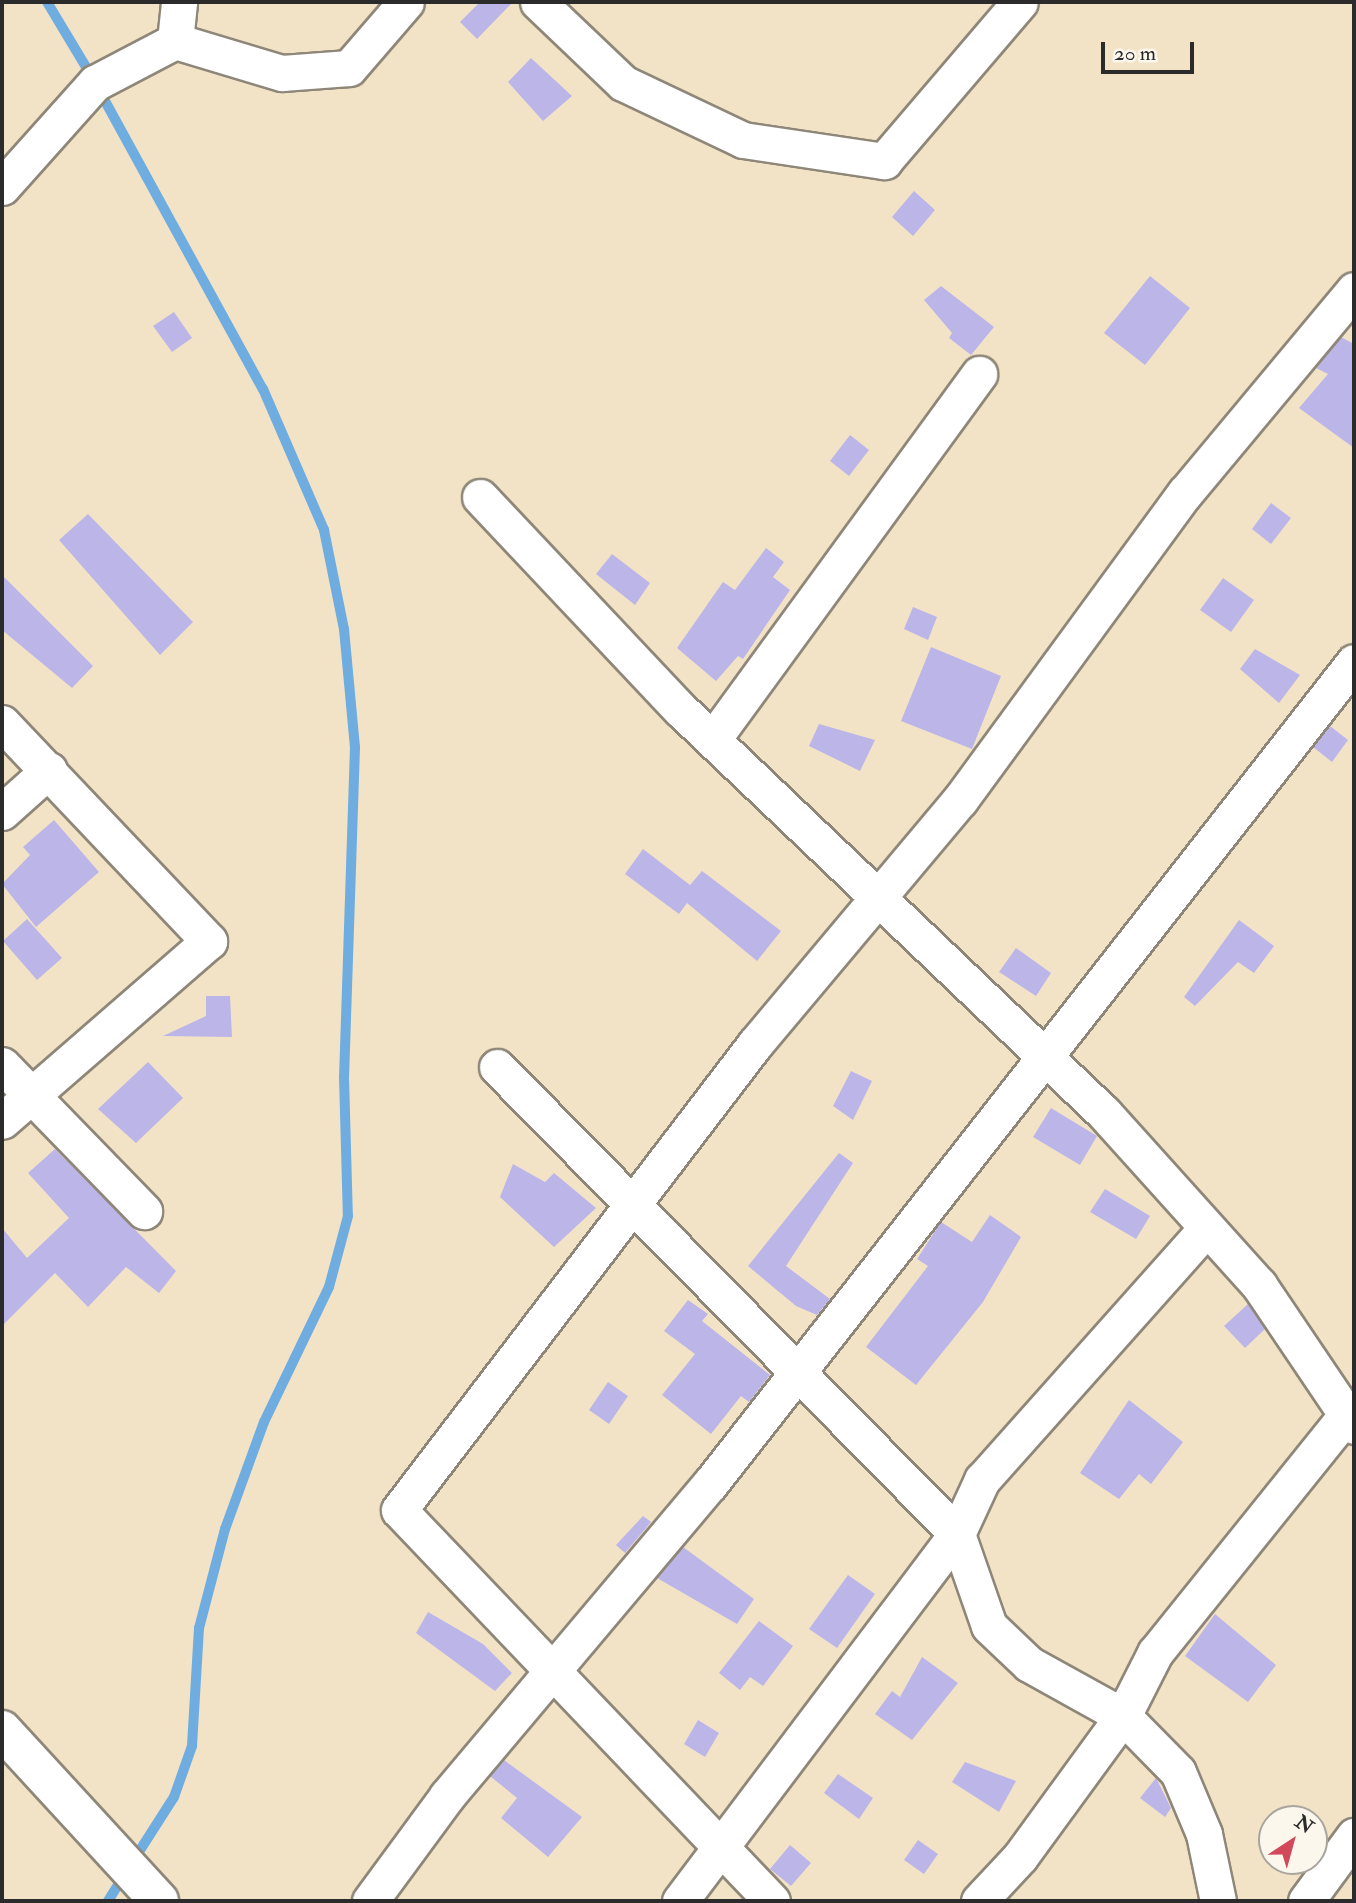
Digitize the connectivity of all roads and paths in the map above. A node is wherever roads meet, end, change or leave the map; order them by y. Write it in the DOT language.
graph roads {
  1 [pos="179,2"];
  2 [pos="406,2"];
  3 [pos="538,2"];
  4 [pos="1020,2"];
  5 [pos="175,41"];
  6 [pos="2,187"];
  7 [pos="1354,290"];
  8 [pos="979,374"];
  9 [pos="480,497"];
  10 [pos="1354,662"];
  11 [pos="2,723"];
  12 [pos="713,739"];
  13 [pos="49,770"];
  14 [pos="2,812"];
  15 [pos="876,900"];
  16 [pos="1041,1059"];
  17 [pos="2,1065"];
  18 [pos="497,1067"];
  19 [pos="30,1095"];
  20 [pos="2,1121"];
  21 [pos="630,1207"];
  22 [pos="144,1211"];
  23 [pos="1206,1229"];
  24 [pos="798,1370"];
  25 [pos="1349,1422"];
  26 [pos="957,1534"];
  27 [pos="551,1672"];
  28 [pos="1123,1716"];
  29 [pos="2,1730"];
  30 [pos="1354,1836"];
  31 [pos="722,1849"];
  32 [pos="152,1893"];
  33 [pos="370,1901"];
  34 [pos="680,1901"];
  35 [pos="772,1901"];
  36 [pos="979,1901"];
  37 [pos="1218,1901"];
  38 [pos="1306,1901"];
  1 -- 5 [label="street"];
  2 -- 5 [label="street"];
  3 -- 4 [label="street"];
  5 -- 6 [label="street"];
  7 -- 15 [label="street"];
  8 -- 12 [label="street"];
  9 -- 12 [label="street"];
  10 -- 16 [label="street"];
  11 -- 13 [label="street"];
  12 -- 15 [label="street"];
  13 -- 14 [label="street"];
  13 -- 19 [label="street"];
  15 -- 16 [label="street"];
  15 -- 21 [label="street"];
  16 -- 23 [label="street"];
  16 -- 24 [label="street"];
  17 -- 19 [label="street"];
  18 -- 21 [label="street"];
  19 -- 20 [label="street"];
  19 -- 22 [label="street"];
  21 -- 24 [label="street"];
  21 -- 27 [label="street"];
  23 -- 25 [label="street"];
  23 -- 26 [label="street"];
  24 -- 26 [label="street"];
  24 -- 27 [label="street"];
  25 -- 28 [label="street"];
  26 -- 28 [label="street"];
  26 -- 31 [label="street"];
  27 -- 31 [label="street"];
  27 -- 33 [label="street"];
  28 -- 36 [label="street"];
  28 -- 37 [label="street"];
  29 -- 32 [label="highway"];
  30 -- 38 [label="street"];
  31 -- 34 [label="street"];
  31 -- 35 [label="street"];
}
